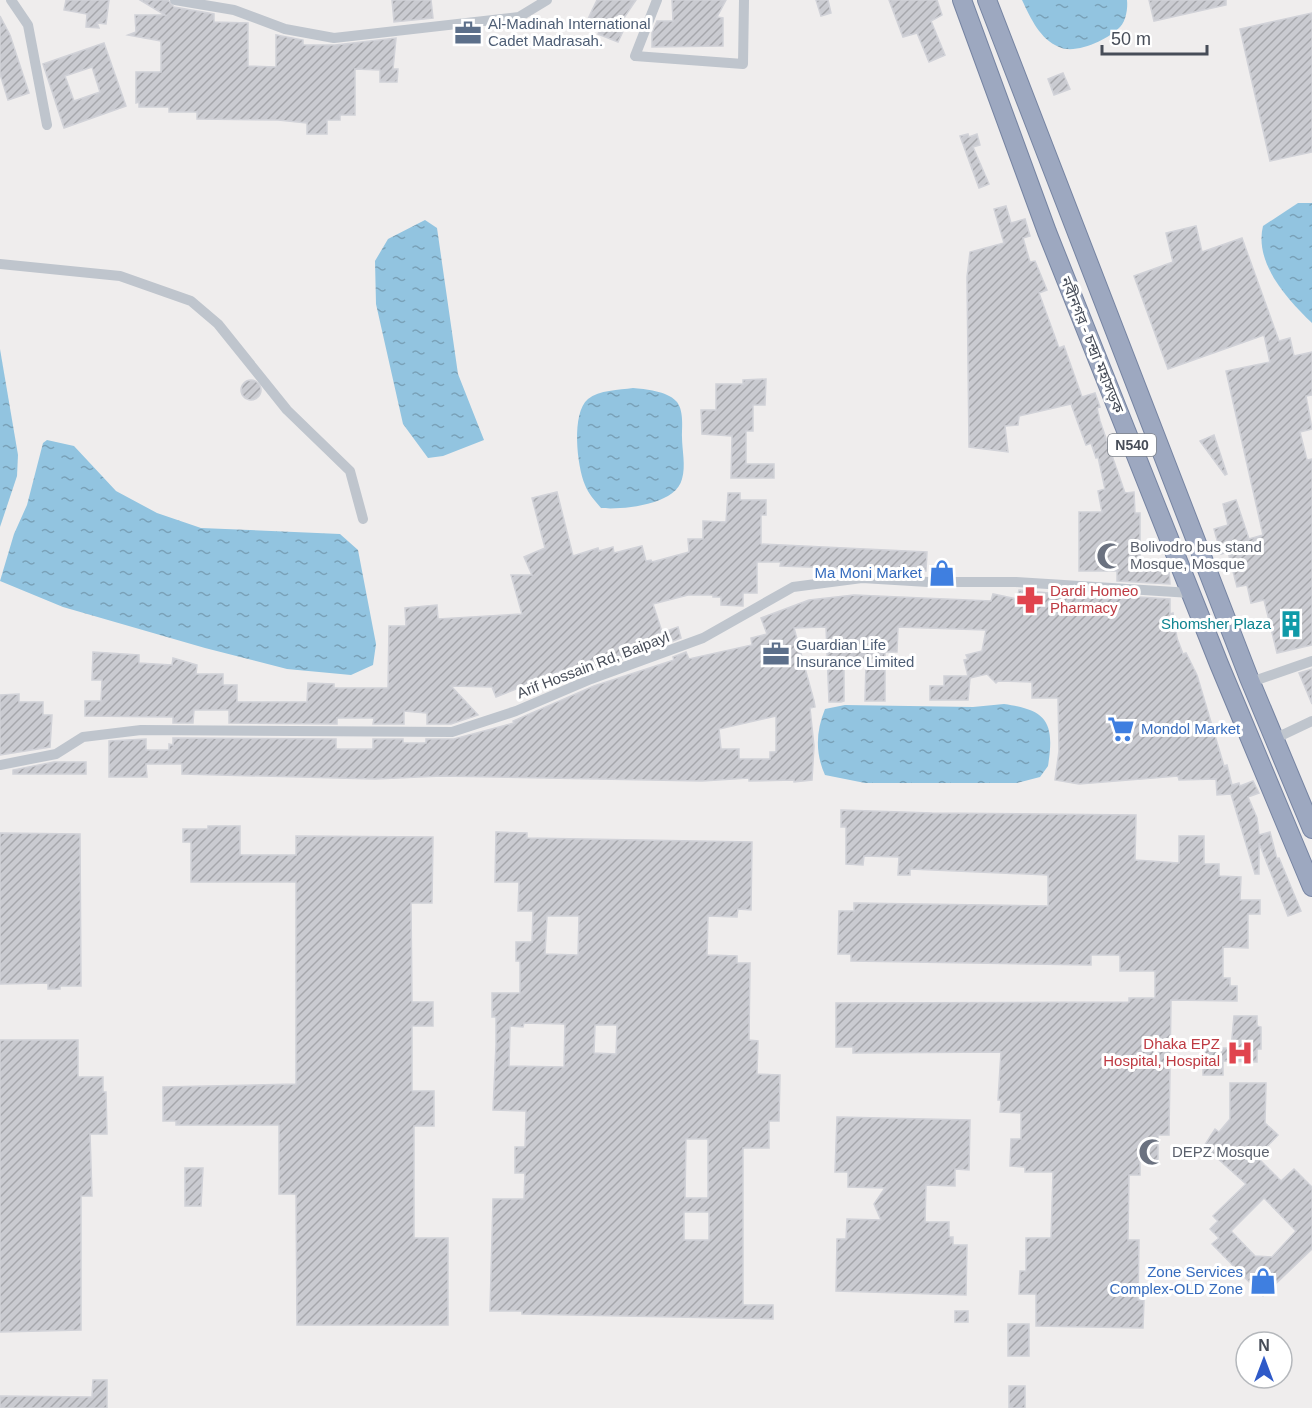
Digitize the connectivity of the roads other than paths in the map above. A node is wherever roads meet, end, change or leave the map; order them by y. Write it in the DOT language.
graph roads {
  1 [pos="10,0"];
  2 [pos="175,0"];
  3 [pos="547,0"];
  4 [pos="657,0"];
  5 [pos="744,0"];
  6 [pos="962,0"];
  7 [pos="987,0"];
  8 [pos="47,125"];
  9 [pos="0,264"];
  10 [pos="363,519"];
  11 [pos="1191,593"];
  12 [pos="1312,661"];
  13 [pos="1251,682"];
  14 [pos="1312,721"];
  15 [pos="1275,739"];
  16 [pos="0,765"];
  17 [pos="1312,829"];
  18 [pos="1312,887"];
  1 -- 8 [label="street"];
  2 -- 3 [label="street"];
  4 -- 5 [label="street"];
  6 -- 11 [label="highway, নবীনগর - চন্দ্রা মহাসড়ক / N540"];
  7 -- 13 [label="highway, নবীনগর - চন্দ্রা মহাসড়ক / N540"];
  9 -- 10 [label="street"];
  11 -- 16 [label="street, Arif Hossain Rd, Baipayl"];
  11 -- 18 [label="highway, নবীনগর - চন্দ্রা মহাসড়ক / N540"];
  12 -- 13 [label="street"];
  13 -- 15 [label="highway, নবীনগর - চন্দ্রা মহাসড়ক / N540"];
  14 -- 15 [label="street"];
  15 -- 17 [label="highway, নবীনগর - চন্দ্রা মহাসড়ক / N540"];
}
